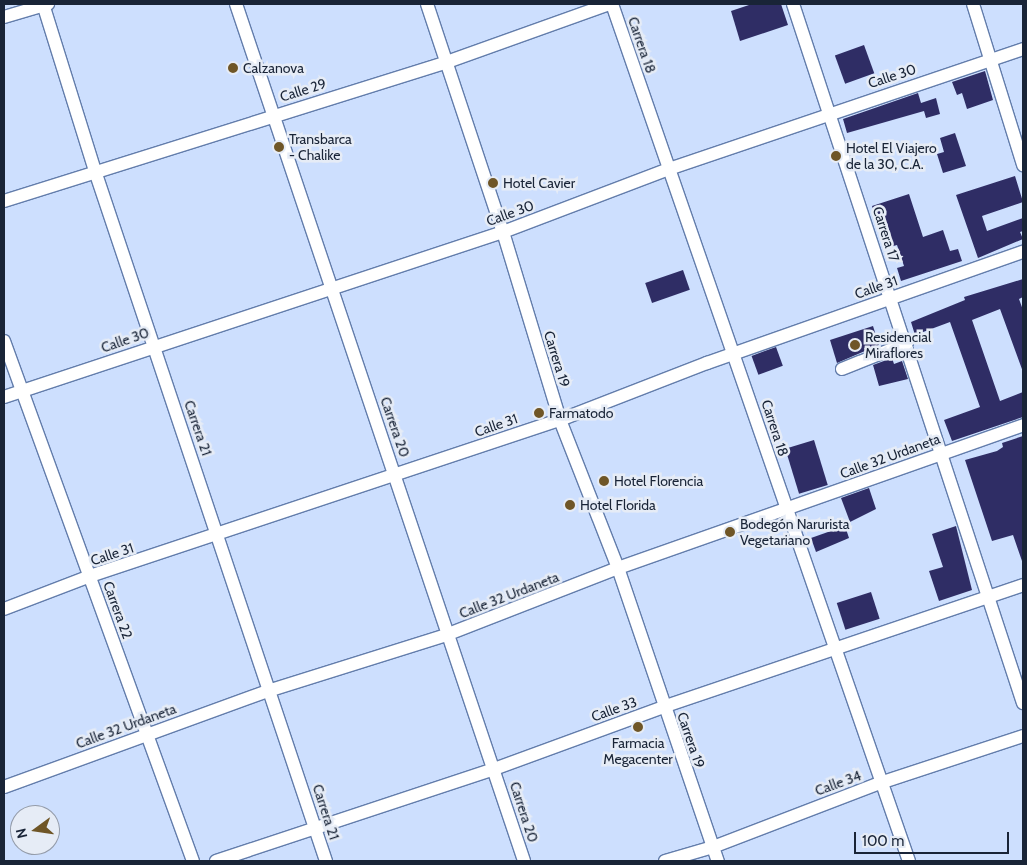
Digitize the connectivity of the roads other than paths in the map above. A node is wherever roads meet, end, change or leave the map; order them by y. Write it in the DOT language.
graph roads {
  1 [pos="45,4"];
  2 [pos="236,4"];
  3 [pos="427,4"];
  4 [pos="610,4"];
  5 [pos="793,4"];
  6 [pos="973,4"];
  7 [pos="4,17"];
  8 [pos="1023,49"];
  9 [pos="990,60"];
  10 [pos="447,62"];
  11 [pos="830,112"];
  12 [pos="272,115"];
  13 [pos="1023,164"];
  14 [pos="669,169"];
  15 [pos="95,171"];
  16 [pos="4,201"];
  17 [pos="503,232"];
  18 [pos="1023,252"];
  19 [pos="331,287"];
  20 [pos="891,297"];
  21 [pos="4,341"];
  22 [pos="907,343"];
  23 [pos="153,346"];
  24 [pos="734,354"];
  25 [pos="842,369"];
  26 [pos="22,392"];
  27 [pos="4,398"];
  28 [pos="560,420"];
  29 [pos="1023,425"];
  30 [pos="942,453"];
  31 [pos="395,475"];
  32 [pos="785,510"];
  33 [pos="219,535"];
  34 [pos="618,568"];
  35 [pos="90,576"];
  36 [pos="1023,585"];
  37 [pos="990,597"];
  38 [pos="4,609"];
  39 [pos="446,635"];
  40 [pos="836,648"];
  41 [pos="271,690"];
  42 [pos="1023,703"];
  43 [pos="663,707"];
  44 [pos="147,734"];
  45 [pos="1023,736"];
  46 [pos="494,769"];
  47 [pos="880,783"];
  48 [pos="4,787"];
  49 [pos="315,826"];
  50 [pos="713,847"];
  51 [pos="193,861"];
  52 [pos="216,861"];
  53 [pos="326,861"];
  54 [pos="524,861"];
  55 [pos="665,861"];
  56 [pos="718,861"];
  57 [pos="909,861"];
  1 -- 7 [label="street"];
  1 -- 15 [label="street, Carrera 21"];
  2 -- 12 [label="street, Carrera 20"];
  3 -- 10 [label="street, Carrera 19"];
  4 -- 10 [label="street, Calle 29"];
  4 -- 14 [label="street, Carrera 18"];
  5 -- 11 [label="street, Carrera 17"];
  6 -- 9 [label="street"];
  8 -- 9 [label="street, Calle 30"];
  9 -- 11 [label="street, Calle 30"];
  9 -- 13 [label="street"];
  10 -- 12 [label="street, Calle 29"];
  10 -- 17 [label="street, Carrera 19"];
  11 -- 14 [label="street, Calle 30"];
  11 -- 20 [label="street, Carrera 17"];
  12 -- 15 [label="street, Calle 29"];
  12 -- 19 [label="street, Carrera 20"];
  14 -- 17 [label="street, Calle 30"];
  14 -- 24 [label="street, Carrera 18"];
  15 -- 16 [label="street, Calle 29"];
  15 -- 23 [label="street, Carrera 21"];
  17 -- 19 [label="street, Calle 30"];
  17 -- 28 [label="street, Carrera 19"];
  18 -- 20 [label="street, Calle 31"];
  19 -- 23 [label="street, Calle 30"];
  19 -- 31 [label="street, Carrera 20"];
  20 -- 22 [label="street, Carrera 17"];
  20 -- 24 [label="street, Calle 31"];
  21 -- 26 [label="street, Carrera 22"];
  22 -- 25 [label="street"];
  22 -- 30 [label="street, Carrera 17"];
  23 -- 26 [label="street, Calle 30"];
  23 -- 33 [label="street, Carrera 21"];
  24 -- 28 [label="street, Calle 31"];
  24 -- 32 [label="street, Carrera 18"];
  26 -- 27 [label="street, Calle 30"];
  26 -- 35 [label="street, Carrera 22"];
  28 -- 31 [label="street, Calle 31"];
  28 -- 34 [label="street, Carrera 19"];
  29 -- 30 [label="street, Calle 32 Urdaneta"];
  30 -- 32 [label="street, Calle 32 Urdaneta"];
  30 -- 37 [label="street, Carrera 17"];
  31 -- 33 [label="street, Calle 31"];
  31 -- 39 [label="street, Carrera 20"];
  32 -- 34 [label="street, Calle 32 Urdaneta"];
  32 -- 40 [label="street, Carrera 18"];
  33 -- 35 [label="street, Calle 31"];
  33 -- 41 [label="street, Carrera 21"];
  34 -- 39 [label="street, Calle 32 Urdaneta"];
  34 -- 43 [label="street, Carrera 19"];
  35 -- 38 [label="street, Calle 31"];
  35 -- 44 [label="street, Carrera 22"];
  36 -- 37 [label="street, Calle 33"];
  37 -- 40 [label="street, Calle 33"];
  37 -- 42 [label="street, Carrera 17"];
  39 -- 41 [label="street, Calle 32 Urdaneta"];
  39 -- 46 [label="street, Carrera 20"];
  40 -- 43 [label="street, Calle 33"];
  40 -- 47 [label="street, Carrera 18"];
  41 -- 44 [label="street, Calle 32 Urdaneta"];
  41 -- 49 [label="street, Carrera 21"];
  43 -- 46 [label="street, Calle 33"];
  43 -- 50 [label="street, Carrera 19"];
  44 -- 48 [label="street, Calle 32 Urdaneta"];
  44 -- 51 [label="street, Carrera 22"];
  45 -- 47 [label="street, Calle 34"];
  46 -- 49 [label="street, Calle 33"];
  46 -- 54 [label="street, Carrera 20"];
  47 -- 50 [label="street, Calle 34"];
  47 -- 57 [label="street, Carrera 18"];
  49 -- 52 [label="street, Calle 33"];
  49 -- 53 [label="street, Carrera 21"];
  50 -- 55 [label="street, Calle 34"];
  50 -- 56 [label="street, Carrera 19"];
}
